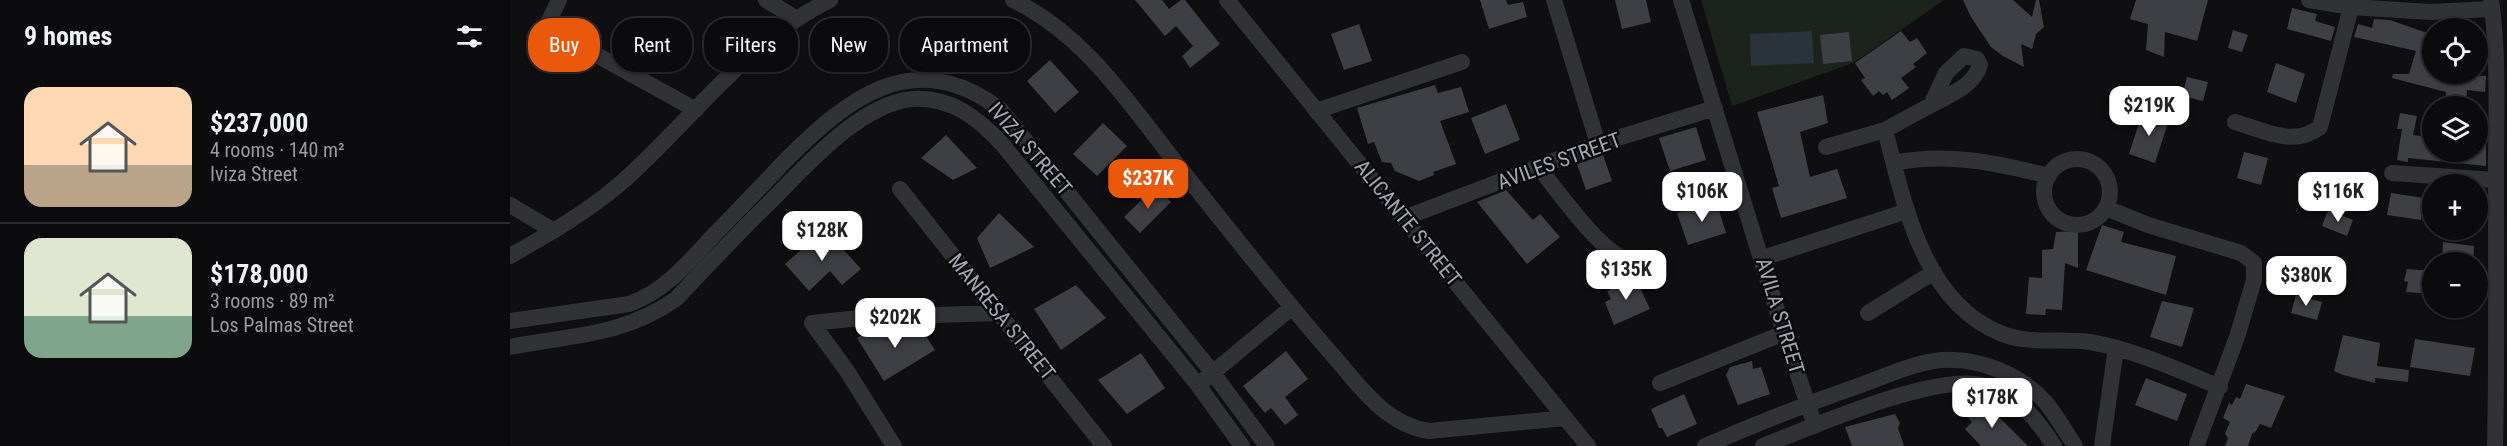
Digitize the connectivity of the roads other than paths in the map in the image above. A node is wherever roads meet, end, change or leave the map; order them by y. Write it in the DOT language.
graph roads {
  1 [pos="559,0"];
  2 [pos="766,0"];
  3 [pos="830,0"];
  4 [pos="1013,0"];
  5 [pos="1227,0"];
  6 [pos="1554,0"];
  7 [pos="1682,0"];
  8 [pos="2309,0"];
  9 [pos="2350,3"];
  10 [pos="2496,14"];
  11 [pos="795,18"];
  12 [pos="798,18"];
  13 [pos="1462,62"];
  14 [pos="735,72"];
  15 [pos="1931,105"];
  16 [pos="1715,108"];
  17 [pos="696,110"];
  18 [pos="1316,111"];
  19 [pos="2235,122"];
  20 [pos="1885,130"];
  21 [pos="1598,144"];
  22 [pos="1826,147"];
  23 [pos="1894,163"];
  24 [pos="1539,168"];
  25 [pos="2392,173"];
  26 [pos="2049,176"];
  27 [pos="2496,180"];
  28 [pos="900,189"];
  29 [pos="510,205"];
  30 [pos="2106,208"];
  31 [pos="1907,211"];
  32 [pos="1404,218"];
  33 [pos="554,231"];
  34 [pos="510,256"];
  35 [pos="1648,258"];
  36 [pos="1763,258"];
  37 [pos="1934,272"];
  38 [pos="1292,308"];
  39 [pos="1000,313"];
  40 [pos="1868,313"];
  41 [pos="510,321"];
  42 [pos="1784,333"];
  43 [pos="510,347"];
  44 [pos="2116,348"];
  45 [pos="1213,373"];
  46 [pos="1660,383"];
  47 [pos="1198,385"];
  48 [pos="2220,387"];
  49 [pos="1808,404"];
  50 [pos="1565,418"];
  51 [pos="1815,426"];
  52 [pos="2197,444"];
  53 [pos="894,446"];
  54 [pos="1104,446"];
  55 [pos="1242,446"];
  56 [pos="1267,446"];
  57 [pos="1588,446"];
  58 [pos="1705,446"];
  59 [pos="1763,446"];
  60 [pos="2054,446"];
  61 [pos="2075,446"];
  62 [pos="2102,446"];
  63 [pos="2495,446"];
  1 -- 17 [label="street"];
  2 -- 11 [label="street"];
  3 -- 12 [label="street"];
  4 -- 38 [label="street"];
  5 -- 18 [label="street, ALICANTE STREET"];
  6 -- 21 [label="street"];
  7 -- 16 [label="street, AVILA STREET"];
  8 -- 9 [label="street"];
  9 -- 10 [label="street"];
  9 -- 19 [label="street"];
  10 -- 27 [label="street"];
  13 -- 18 [label="street"];
  14 -- 17 [label="street"];
  15 -- 20 [label="street"];
  16 -- 21 [label="street, AVILES STREET"];
  16 -- 36 [label="street, AVILA STREET"];
  17 -- 33 [label="street"];
  18 -- 32 [label="street, ALICANTE STREET"];
  20 -- 22 [label="street"];
  20 -- 23 [label="street"];
  21 -- 24 [label="street, AVILES STREET"];
  23 -- 26 [label="street"];
  23 -- 31 [label="street"];
  24 -- 32 [label="street, AVILES STREET"];
  24 -- 35 [label="street"];
  25 -- 27 [label="street"];
  26 -- 30 [label="street"];
  26 -- 30 [label="street"];
  27 -- 63 [label="street"];
  28 -- 39 [label="street, MANRESA STREET"];
  29 -- 33 [label="street"];
  30 -- 48 [label="street"];
  31 -- 36 [label="street"];
  31 -- 37 [label="street"];
  32 -- 50 [label="street, ALICANTE STREET"];
  33 -- 34 [label="street"];
  36 -- 42 [label="street, AVILA STREET"];
  37 -- 40 [label="street"];
  37 -- 44 [label="street"];
  38 -- 45 [label="street"];
  38 -- 50 [label="street"];
  39 -- 53 [label="street"];
  39 -- 54 [label="street, MANRESA STREET"];
  41 -- 45 [label="street, IVIZA STREET"];
  42 -- 46 [label="street"];
  42 -- 49 [label="street, AVILA STREET"];
  43 -- 47 [label="street, IVIZA STREET"];
  44 -- 48 [label="street"];
  44 -- 62 [label="street"];
  45 -- 47 [label="street"];
  45 -- 56 [label="street, IVIZA STREET"];
  47 -- 55 [label="street, IVIZA STREET"];
  48 -- 52 [label="street"];
  49 -- 51 [label="street, AVILA STREET"];
  49 -- 58 [label="street"];
  49 -- 61 [label="street"];
  50 -- 57 [label="street, ALICANTE STREET"];
  51 -- 59 [label="street"];
  51 -- 60 [label="street"];
}
